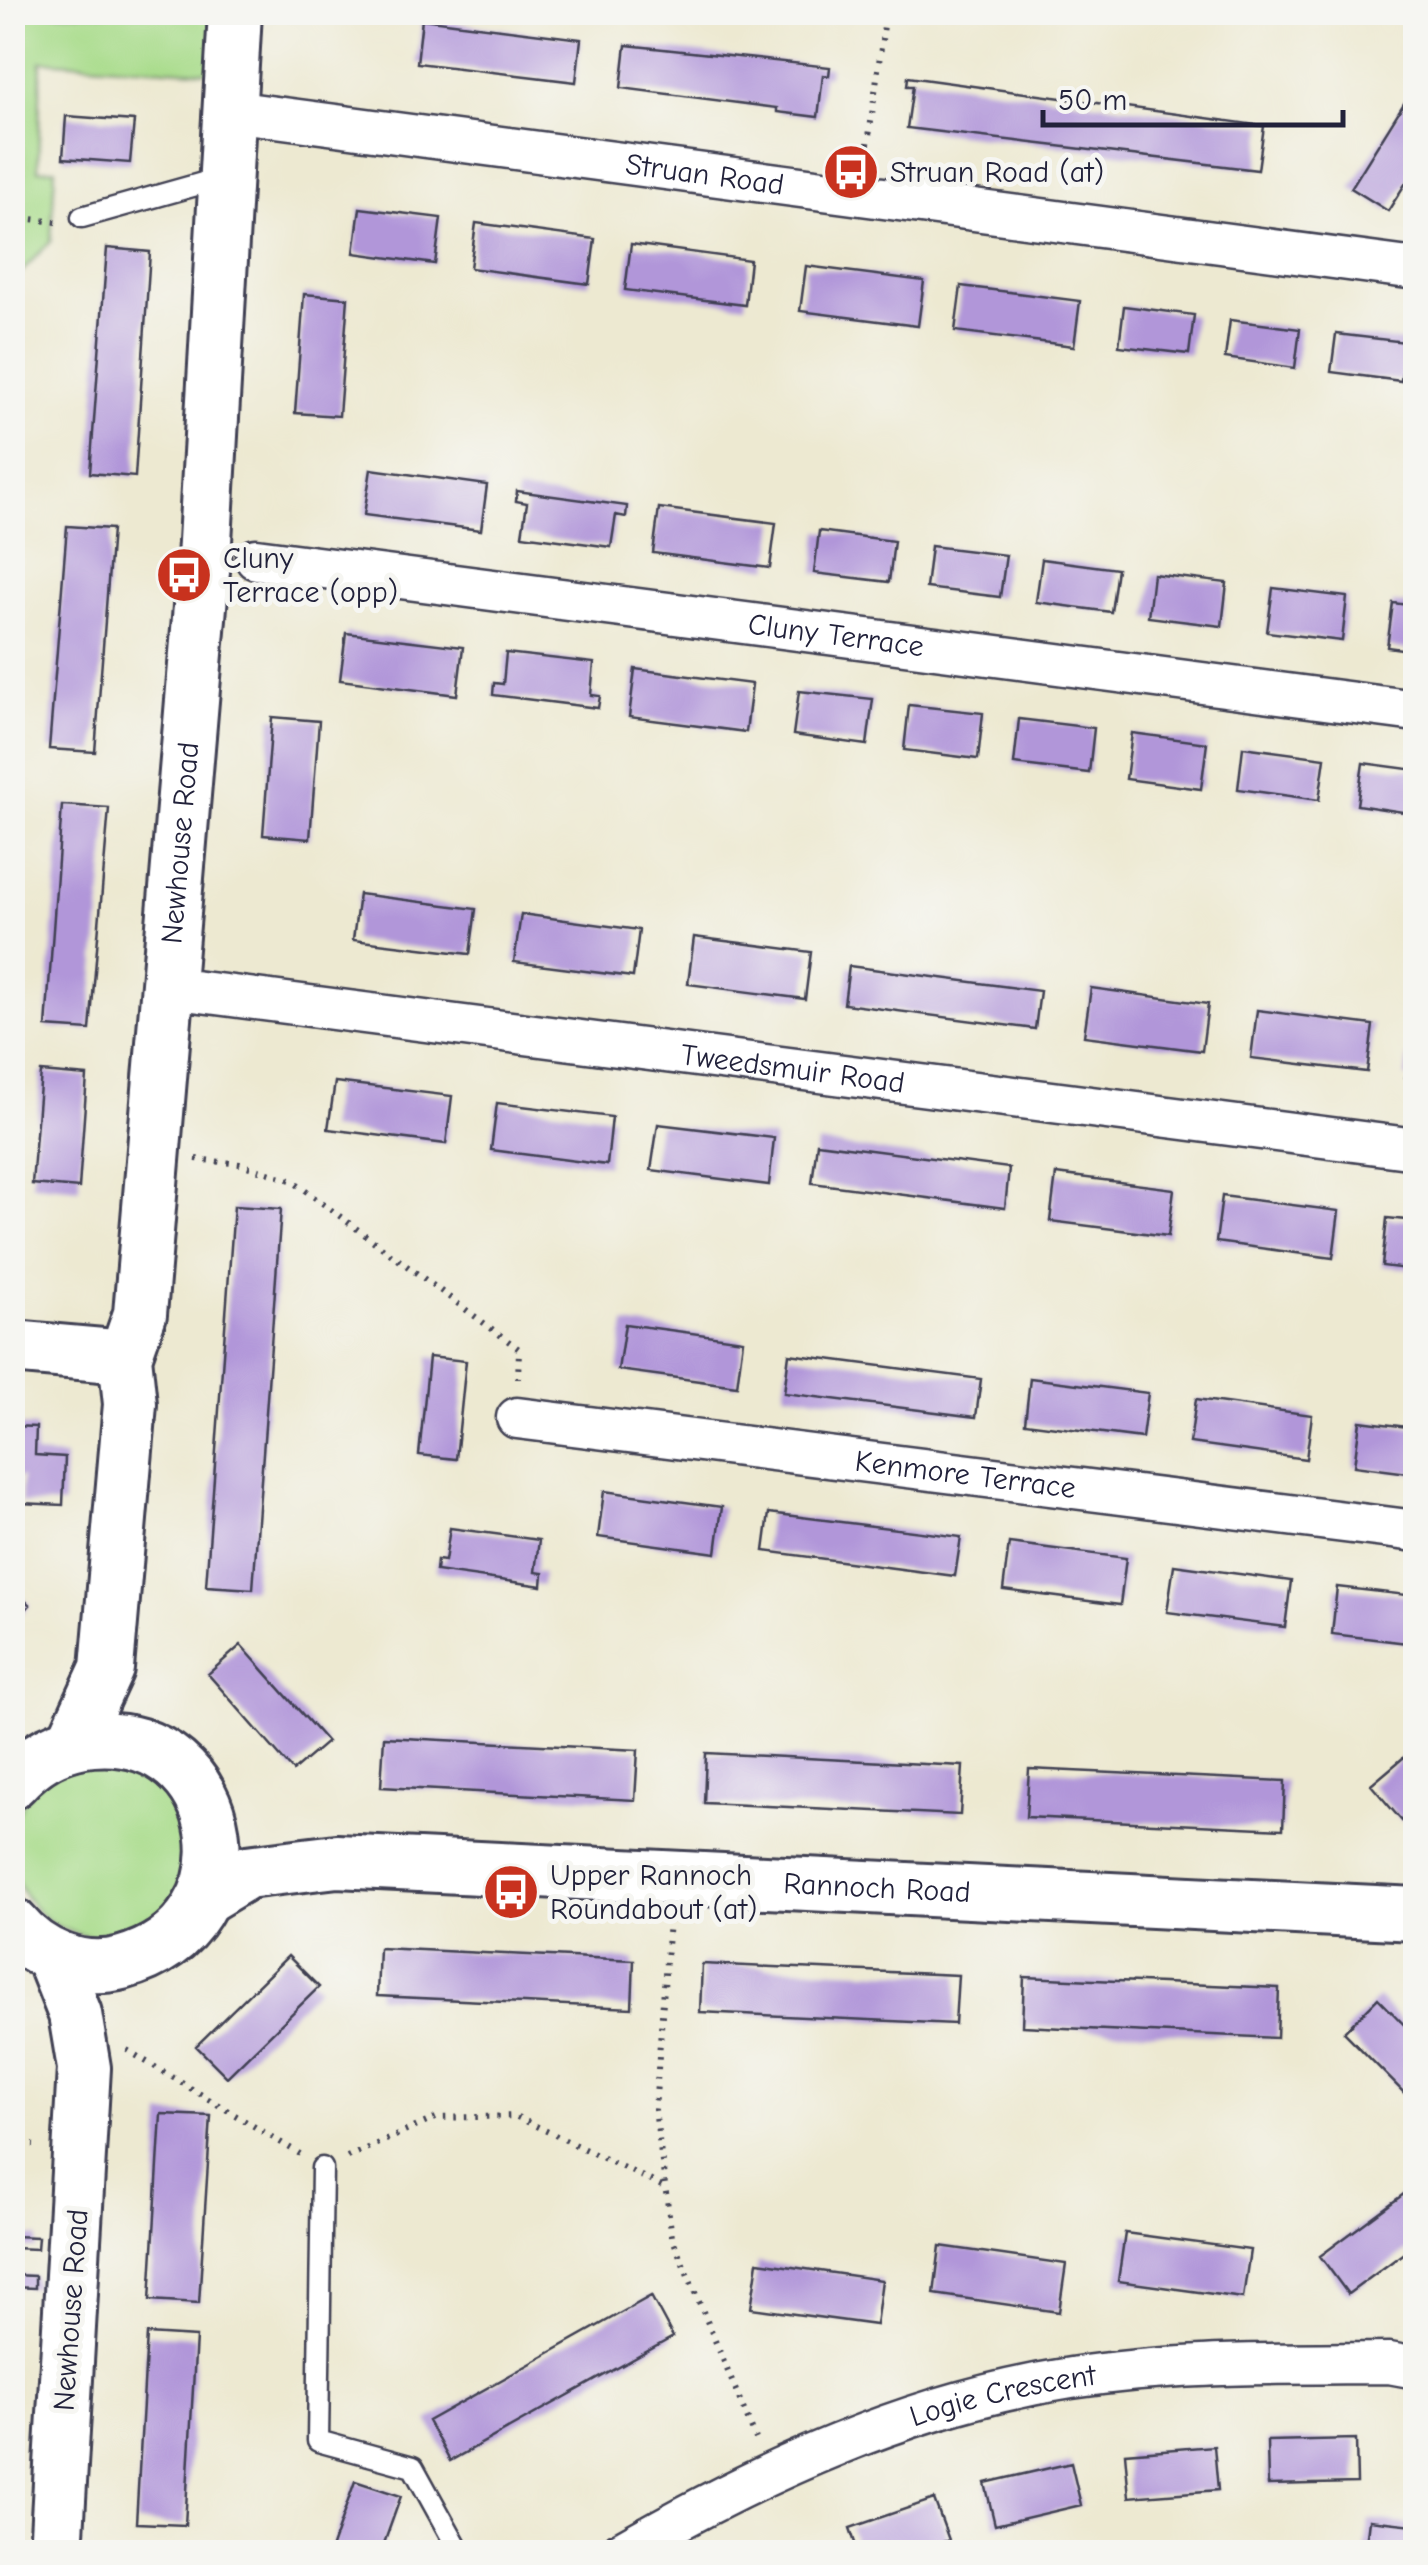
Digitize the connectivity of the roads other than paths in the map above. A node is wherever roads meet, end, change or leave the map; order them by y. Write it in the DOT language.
graph roads {
  1 [pos="235,12"];
  2 [pos="231,111"];
  3 [pos="228,176"];
  4 [pos="82,217"];
  5 [pos="1416,270"];
  6 [pos="256,558"];
  7 [pos="1416,711"];
  8 [pos="170,988"];
  9 [pos="1416,1149"];
  10 [pos="12,1347"];
  11 [pos="125,1357"];
  12 [pos="517,1418"];
  13 [pos="1416,1531"];
  14 [pos="107,1668"];
  15 [pos="74,1742"];
  16 [pos="158,1751"];
  17 [pos="12,1782"];
  18 [pos="211,1822"];
  19 [pos="337,1862"];
  20 [pos="208,1896"];
  21 [pos="1416,1914"];
  22 [pos="32,1940"];
  23 [pos="106,1967"];
  24 [pos="90,2050"];
  25 [pos="322,2168"];
  26 [pos="1416,2368"];
  27 [pos="56,2552"];
  28 [pos="460,2552"];
  29 [pos="621,2552"];
  1 -- 2 [label="street, Newhouse Road"];
  2 -- 3 [label="street, Newhouse Road"];
  2 -- 5 [label="street, Struan Road"];
  3 -- 4 [label="lane"];
  3 -- 8 [label="street, Newhouse Road"];
  6 -- 7 [label="street, Cluny Terrace"];
  8 -- 9 [label="street, Tweedsmuir Road"];
  8 -- 11 [label="street, Newhouse Road"];
  10 -- 11 [label="street"];
  11 -- 14 [label="street, Newhouse Road"];
  12 -- 13 [label="street, Kenmore Terrace"];
  14 -- 15 [label="street, Newhouse Road"];
  14 -- 16 [label="street"];
  15 -- 16 [label="street"];
  15 -- 17 [label="street"];
  16 -- 18 [label="street"];
  18 -- 19 [label="street, Rannoch Road"];
  18 -- 20 [label="street"];
  19 -- 20 [label="street, Rannoch Road"];
  19 -- 21 [label="street, Rannoch Road"];
  20 -- 23 [label="street"];
  22 -- 23 [label="street"];
  22 -- 24 [label="street, Newhouse Road"];
  23 -- 24 [label="street, Newhouse Road"];
  24 -- 27 [label="street, Newhouse Road"];
  25 -- 28 [label="lane"];
  26 -- 29 [label="street, Logie Crescent"];
}
